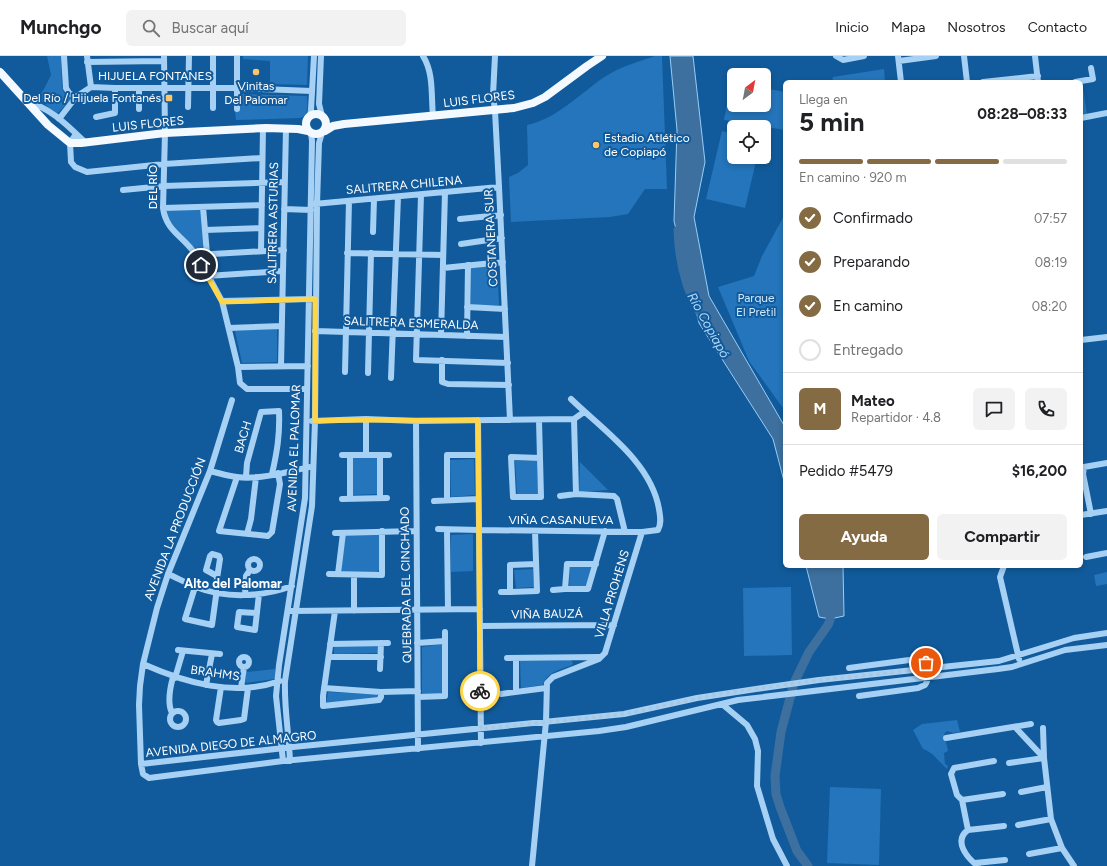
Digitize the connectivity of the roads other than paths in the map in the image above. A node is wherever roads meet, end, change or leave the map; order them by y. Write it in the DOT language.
graph roads {
  1 [pos="64,56"];
  2 [pos="189,56"];
  3 [pos="214,56"];
  4 [pos="237,56"];
  5 [pos="314,56"];
  6 [pos="320,56"];
  7 [pos="423,56"];
  8 [pos="495,56"];
  9 [pos="602,56"];
  10 [pos="836,56"];
  11 [pos="864,56"];
  12 [pos="936,56"];
  13 [pos="964,56"];
  14 [pos="1035,56"];
  15 [pos="164,58"];
  16 [pos="899,58"];
  17 [pos="87,59"];
  18 [pos="1091,68"];
  19 [pos="0,72"];
  20 [pos="1038,79"];
  21 [pos="901,80"];
  22 [pos="967,80"];
  23 [pos="1022,80"];
  24 [pos="1083,81"];
  25 [pos="91,87"];
  26 [pos="115,88"];
  27 [pos="139,88"];
  28 [pos="164,88"];
  29 [pos="188,88"];
  30 [pos="214,88"];
  31 [pos="237,88"];
  32 [pos="312,91"];
  33 [pos="76,97"];
  34 [pos="27,102"];
  35 [pos="188,107"];
  36 [pos="213,108"];
  37 [pos="138,109"];
  38 [pos="237,109"];
  39 [pos="495,110"];
  40 [pos="1107,113"];
  41 [pos="433,116"];
  42 [pos="96,117"];
  43 [pos="308,117"];
  44 [pos="324,118"];
  45 [pos="1083,118"];
  46 [pos="59,119"];
  47 [pos="344,124"];
  48 [pos="265,128"];
  49 [pos="286,128"];
  50 [pos="310,132"];
  51 [pos="323,132"];
  52 [pos="165,133"];
  53 [pos="76,134"];
  54 [pos="70,143"];
  55 [pos="83,143"];
  56 [pos="262,158"];
  57 [pos="164,164"];
  58 [pos="262,182"];
  59 [pos="284,182"];
  60 [pos="164,186"];
  61 [pos="499,187"];
  62 [pos="123,190"];
  63 [pos="445,192"];
  64 [pos="421,195"];
  65 [pos="398,197"];
  66 [pos="374,199"];
  67 [pos="348,201"];
  68 [pos="262,205"];
  69 [pos="313,206"];
  70 [pos="203,207"];
  71 [pos="164,208"];
  72 [pos="284,209"];
  73 [pos="501,215"];
  74 [pos="460,219"];
  75 [pos="261,228"];
  76 [pos="205,230"];
  77 [pos="373,232"];
  78 [pos="502,238"];
  79 [pos="461,244"];
  80 [pos="284,250"];
  81 [pos="260,251"];
  82 [pos="348,253"];
  83 [pos="371,253"];
  84 [pos="207,254"];
  85 [pos="397,254"];
  86 [pos="420,254"];
  87 [pos="195,255"];
  88 [pos="443,255"];
  89 [pos="503,262"];
  90 [pos="468,265"];
  91 [pos="443,268"];
  92 [pos="283,271"];
  93 [pos="207,276"];
  94 [pos="312,299"];
  95 [pos="283,300"];
  96 [pos="222,302"];
  97 [pos="467,307"];
  98 [pos="505,309"];
  99 [pos="282,326"];
  100 [pos="229,328"];
  101 [pos="315,331"];
  102 [pos="346,332"];
  103 [pos="369,332"];
  104 [pos="393,333"];
  105 [pos="418,334"];
  106 [pos="441,335"];
  107 [pos="466,336"];
  108 [pos="506,337"];
  109 [pos="1107,337"];
  110 [pos="1083,340"];
  111 [pos="442,360"];
  112 [pos="508,363"];
  113 [pos="282,366"];
  114 [pos="308,366"];
  115 [pos="238,367"];
  116 [pos="345,372"];
  117 [pos="368,373"];
  118 [pos="391,378"];
  119 [pos="509,385"];
  120 [pos="307,389"];
  121 [pos="570,399"];
  122 [pos="232,400"];
  123 [pos="584,412"];
  124 [pos="366,419"];
  125 [pos="574,419"];
  126 [pos="478,420"];
  127 [pos="510,420"];
  128 [pos="539,420"];
  129 [pos="315,421"];
  130 [pos="416,421"];
  131 [pos="307,422"];
  132 [pos="366,454"];
  133 [pos="342,455"];
  134 [pos="350,455"];
  135 [pos="380,455"];
  136 [pos="389,455"];
  137 [pos="478,455"];
  138 [pos="540,458"];
  139 [pos="1107,463"];
  140 [pos="314,466"];
  141 [pos="306,468"];
  142 [pos="210,471"];
  143 [pos="275,474"];
  144 [pos="256,476"];
  145 [pos="236,477"];
  146 [pos="246,477"];
  147 [pos="576,494"];
  148 [pos="560,496"];
  149 [pos="350,498"];
  150 [pos="380,498"];
  151 [pos="387,498"];
  152 [pos="342,499"];
  153 [pos="478,499"];
  154 [pos="434,500"];
  155 [pos="447,500"];
  156 [pos="1107,511"];
  157 [pos="1091,514"];
  158 [pos="1083,515"];
  159 [pos="438,529"];
  160 [pos="416,530"];
  161 [pos="446,530"];
  162 [pos="479,530"];
  163 [pos="382,531"];
  164 [pos="535,531"];
  165 [pos="605,531"];
  166 [pos="342,532"];
  167 [pos="625,532"];
  168 [pos="642,532"];
  169 [pos="334,533"];
  170 [pos="247,534"];
  171 [pos="1107,553"];
  172 [pos="1086,557"];
  173 [pos="536,564"];
  174 [pos="560,564"];
  175 [pos="567,564"];
  176 [pos="596,564"];
  177 [pos="502,565"];
  178 [pos="510,565"];
  179 [pos="1003,568"];
  180 [pos="250,570"];
  181 [pos="168,574"];
  182 [pos="328,574"];
  183 [pos="338,574"];
  184 [pos="354,575"];
  185 [pos="217,576"];
  186 [pos="292,586"];
  187 [pos="196,587"];
  188 [pos="565,589"];
  189 [pos="553,590"];
  190 [pos="216,592"];
  191 [pos="501,592"];
  192 [pos="510,592"];
  193 [pos="245,594"];
  194 [pos="259,594"];
  195 [pos="448,609"];
  196 [pos="480,609"];
  197 [pos="417,610"];
  198 [pos="288,611"];
  199 [pos="335,611"];
  200 [pos="354,611"];
  201 [pos="295,612"];
  202 [pos="257,613"];
  203 [pos="614,625"];
  204 [pos="480,626"];
  205 [pos="445,632"];
  206 [pos="1107,633"];
  207 [pos="1088,636"];
  208 [pos="445,641"];
  209 [pos="381,643"];
  210 [pos="388,643"];
  211 [pos="417,643"];
  212 [pos="330,644"];
  213 [pos="1107,645"];
  214 [pos="1086,647"];
  215 [pos="212,654"];
  216 [pos="220,654"];
  217 [pos="234,655"];
  218 [pos="1018,656"];
  219 [pos="328,657"];
  220 [pos="380,657"];
  221 [pos="507,658"];
  222 [pos="516,658"];
  223 [pos="573,658"];
  224 [pos="600,658"];
  225 [pos="144,664"];
  226 [pos="1020,664"];
  227 [pos="576,668"];
  228 [pos="848,668"];
  229 [pos="927,669"];
  230 [pos="380,670"];
  231 [pos="174,677"];
  232 [pos="928,678"];
  233 [pos="285,679"];
  234 [pos="278,682"];
  235 [pos="206,685"];
  236 [pos="221,687"];
  237 [pos="241,688"];
  238 [pos="248,688"];
  239 [pos="324,688"];
  240 [pos="546,688"];
  241 [pos="381,692"];
  242 [pos="516,692"];
  243 [pos="418,694"];
  244 [pos="501,694"];
  245 [pos="859,696"];
  246 [pos="722,704"];
  247 [pos="172,713"];
  248 [pos="617,715"];
  249 [pos="546,722"];
  250 [pos="1032,724"];
  251 [pos="1015,727"];
  252 [pos="619,728"];
  253 [pos="1043,728"];
  254 [pos="481,729"];
  255 [pos="418,735"];
  256 [pos="544,737"];
  257 [pos="946,738"];
  258 [pos="481,743"];
  259 [pos="290,748"];
  260 [pos="282,749"];
  261 [pos="418,749"];
  262 [pos="1044,758"];
  263 [pos="283,761"];
  264 [pos="290,761"];
  265 [pos="994,761"];
  266 [pos="1009,763"];
  267 [pos="141,764"];
  268 [pos="1048,787"];
  269 [pos="1021,792"];
  270 [pos="1003,794"];
  271 [pos="962,800"];
  272 [pos="1051,819"];
  273 [pos="1018,825"];
  274 [pos="1004,826"];
  275 [pos="968,830"];
  276 [pos="1062,848"];
  277 [pos="1028,854"];
  278 [pos="1005,860"];
  279 [pos="976,865"];
  280 [pos="532,866"];
  281 [pos="787,866"];
  282 [pos="1074,866"];
  1 -- 33 [label="street"];
  2 -- 29 [label="street"];
  3 -- 30 [label="street"];
  4 -- 31 [label="street"];
  5 -- 32 [label="street"];
  6 -- 44 [label="street"];
  7 -- 41 [label="street"];
  8 -- 39 [label="street, COSTANERA SUR"];
  9 -- 39 [label="main road, LUIS FLORES"];
  10 -- 11 [label="street"];
  12 -- 16 [label="street"];
  13 -- 22 [label="street"];
  14 -- 20 [label="street"];
  15 -- 17 [label="street"];
  15 -- 28 [label="street, DEL RÍO"];
  16 -- 21 [label="street"];
  17 -- 25 [label="street"];
  18 -- 24 [label="street"];
  19 -- 34 [label="main road"];
  20 -- 23 [label="street"];
  25 -- 26 [label="street, HIJUELA FONTANES"];
  25 -- 33 [label="street, HIJUELA FONTANES"];
  26 -- 27 [label="street, HIJUELA FONTANES"];
  26 -- 42 [label="street"];
  27 -- 28 [label="street, HIJUELA FONTANES"];
  27 -- 37 [label="street"];
  28 -- 29 [label="street, HIJUELA FONTANES"];
  28 -- 52 [label="street, DEL RÍO"];
  29 -- 30 [label="street, HIJUELA FONTANES"];
  29 -- 35 [label="street"];
  30 -- 31 [label="street, HIJUELA FONTANES"];
  30 -- 36 [label="street"];
  31 -- 32 [label="street, HIJUELA FONTANES"];
  31 -- 38 [label="street"];
  32 -- 43 [label="street"];
  33 -- 46 [label="street, HIJUELA FONTANES"];
  34 -- 46 [label="street"];
  34 -- 54 [label="main road"];
  39 -- 41 [label="main road, LUIS FLORES"];
  39 -- 61 [label="street, COSTANERA SUR"];
  40 -- 45 [label="street"];
  41 -- 47 [label="main road, LUIS FLORES"];
  43 -- 44 [label="main road"];
  43 -- 48 [label="main road, LUIS FLORES"];
  43 -- 50 [label="main road"];
  44 -- 47 [label="main road, LUIS FLORES"];
  44 -- 51 [label="main road"];
  46 -- 53 [label="street"];
  47 -- 51 [label="main road, LUIS FLORES"];
  48 -- 49 [label="main road, LUIS FLORES"];
  48 -- 52 [label="main road, LUIS FLORES"];
  48 -- 56 [label="street"];
  49 -- 50 [label="main road, LUIS FLORES"];
  49 -- 59 [label="street, SALITRERA ASTURIAS"];
  50 -- 51 [label="main road"];
  50 -- 69 [label="street, AVENIDA EL PALOMAR"];
  51 -- 69 [label="street, AVENIDA EL PALOMAR"];
  52 -- 55 [label="main road, LUIS FLORES"];
  52 -- 57 [label="street, DEL RÍO"];
  53 -- 54 [label="street"];
  53 -- 55 [label="street"];
  54 -- 55 [label="main road, LUIS FLORES"];
  54 -- 57 [label="street"];
  56 -- 57 [label="street"];
  56 -- 58 [label="street"];
  57 -- 60 [label="street, DEL RÍO"];
  58 -- 59 [label="street"];
  58 -- 60 [label="street"];
  58 -- 68 [label="street"];
  59 -- 72 [label="street, SALITRERA ASTURIAS"];
  60 -- 62 [label="street"];
  60 -- 71 [label="street, DEL RÍO"];
  61 -- 63 [label="street, SALITRERA CHILENA"];
  61 -- 73 [label="street, COSTANERA SUR"];
  63 -- 64 [label="street, SALITRERA CHILENA"];
  63 -- 88 [label="street"];
  64 -- 65 [label="street, SALITRERA CHILENA"];
  64 -- 86 [label="street"];
  65 -- 66 [label="street, SALITRERA CHILENA"];
  65 -- 85 [label="street"];
  66 -- 67 [label="street, SALITRERA CHILENA"];
  66 -- 77 [label="street"];
  67 -- 69 [label="street, SALITRERA CHILENA"];
  67 -- 82 [label="street"];
  68 -- 70 [label="street"];
  68 -- 75 [label="street"];
  69 -- 72 [label="street, SALITRERA CHILENA"];
  69 -- 94 [label="street, AVENIDA EL PALOMAR"];
  70 -- 71 [label="street"];
  70 -- 76 [label="street"];
  71 -- 87 [label="street, DEL RÍO"];
  72 -- 80 [label="street, SALITRERA ASTURIAS"];
  73 -- 74 [label="street"];
  73 -- 78 [label="street, COSTANERA SUR"];
  75 -- 76 [label="street"];
  75 -- 81 [label="street"];
  76 -- 84 [label="street"];
  78 -- 79 [label="street"];
  78 -- 89 [label="street, COSTANERA SUR"];
  80 -- 81 [label="street"];
  80 -- 92 [label="street, SALITRERA ASTURIAS"];
  81 -- 84 [label="street"];
  82 -- 83 [label="street"];
  82 -- 102 [label="street"];
  83 -- 85 [label="street"];
  83 -- 103 [label="street"];
  84 -- 87 [label="street"];
  85 -- 86 [label="street"];
  85 -- 104 [label="street"];
  86 -- 88 [label="street"];
  86 -- 105 [label="street"];
  87 -- 93 [label="street, DEL RÍO"];
  88 -- 91 [label="street"];
  89 -- 90 [label="street"];
  89 -- 98 [label="street, COSTANERA SUR"];
  90 -- 91 [label="street"];
  90 -- 97 [label="street"];
  91 -- 106 [label="street"];
  92 -- 93 [label="street"];
  92 -- 95 [label="street, SALITRERA ASTURIAS"];
  93 -- 96 [label="street, DEL RÍO"];
  94 -- 95 [label="street"];
  94 -- 101 [label="street, AVENIDA EL PALOMAR"];
  94 -- 114 [label="street, AVENIDA EL PALOMAR"];
  95 -- 96 [label="street"];
  95 -- 99 [label="street, SALITRERA ASTURIAS"];
  96 -- 100 [label="street, DEL RÍO"];
  97 -- 98 [label="street"];
  97 -- 107 [label="street"];
  98 -- 108 [label="street, COSTANERA SUR"];
  99 -- 100 [label="street"];
  99 -- 113 [label="street, SALITRERA ASTURIAS"];
  100 -- 115 [label="street, DEL RÍO"];
  101 -- 102 [label="street, SALITRERA ESMERALDA"];
  101 -- 129 [label="street, AVENIDA EL PALOMAR"];
  102 -- 103 [label="street, SALITRERA ESMERALDA"];
  102 -- 116 [label="street"];
  103 -- 104 [label="street, SALITRERA ESMERALDA"];
  103 -- 117 [label="street"];
  104 -- 105 [label="street, SALITRERA ESMERALDA"];
  104 -- 118 [label="street"];
  105 -- 106 [label="street, SALITRERA ESMERALDA"];
  105 -- 111 [label="street"];
  106 -- 107 [label="street, SALITRERA ESMERALDA"];
  107 -- 108 [label="street, SALITRERA ESMERALDA"];
  108 -- 112 [label="street, COSTANERA SUR"];
  109 -- 110 [label="street"];
  111 -- 112 [label="street"];
  111 -- 119 [label="street"];
  112 -- 119 [label="street, COSTANERA SUR"];
  113 -- 114 [label="street"];
  113 -- 115 [label="street"];
  114 -- 120 [label="street, AVENIDA EL PALOMAR"];
  115 -- 120 [label="street, DEL RÍO"];
  119 -- 127 [label="street, COSTANERA SUR"];
  120 -- 131 [label="street, AVENIDA EL PALOMAR"];
  121 -- 123 [label="street"];
  122 -- 142 [label="street, AVENIDA LA PRODUCCIÓN"];
  123 -- 125 [label="street"];
  123 -- 168 [label="street"];
  124 -- 129 [label="street"];
  124 -- 130 [label="street"];
  124 -- 132 [label="street"];
  125 -- 128 [label="street"];
  125 -- 147 [label="street"];
  126 -- 127 [label="street"];
  126 -- 130 [label="street"];
  126 -- 137 [label="street"];
  127 -- 128 [label="street"];
  128 -- 138 [label="street"];
  129 -- 131 [label="street"];
  129 -- 140 [label="street, AVENIDA EL PALOMAR"];
  130 -- 160 [label="street, QUEBRADA DEL CINCHADO"];
  131 -- 141 [label="street, AVENIDA EL PALOMAR"];
  132 -- 134 [label="street"];
  132 -- 135 [label="street"];
  133 -- 134 [label="street"];
  134 -- 149 [label="street"];
  135 -- 136 [label="street"];
  135 -- 150 [label="street"];
  137 -- 153 [label="street"];
  137 -- 155 [label="street"];
  138 -- 138 [label="street"];
  139 -- 157 [label="street"];
  140 -- 141 [label="street"];
  140 -- 201 [label="street, AVENIDA EL PALOMAR"];
  141 -- 143 [label="street"];
  141 -- 186 [label="street, AVENIDA EL PALOMAR"];
  142 -- 145 [label="street"];
  142 -- 181 [label="street, AVENIDA LA PRODUCCIÓN"];
  143 -- 144 [label="street"];
  143 -- 146 [label="street, BACH"];
  143 -- 170 [label="street"];
  144 -- 146 [label="street"];
  144 -- 170 [label="street"];
  145 -- 146 [label="street"];
  145 -- 170 [label="street"];
  147 -- 148 [label="street"];
  147 -- 167 [label="street"];
  149 -- 150 [label="street"];
  149 -- 152 [label="street"];
  150 -- 151 [label="street"];
  153 -- 155 [label="street"];
  153 -- 162 [label="street"];
  154 -- 155 [label="street"];
  156 -- 157 [label="street"];
  157 -- 158 [label="street"];
  159 -- 161 [label="street, VIÑA CASANUEVA"];
  160 -- 163 [label="street"];
  160 -- 197 [label="street, QUEBRADA DEL CINCHADO"];
  161 -- 162 [label="street, VIÑA CASANUEVA"];
  161 -- 195 [label="street"];
  162 -- 164 [label="street, VIÑA CASANUEVA"];
  162 -- 196 [label="street"];
  163 -- 166 [label="street"];
  163 -- 184 [label="street"];
  164 -- 165 [label="street, VIÑA CASANUEVA"];
  164 -- 173 [label="street"];
  165 -- 167 [label="street, VIÑA CASANUEVA"];
  165 -- 176 [label="street"];
  166 -- 169 [label="street"];
  166 -- 183 [label="street"];
  167 -- 168 [label="street, VIÑA CASANUEVA"];
  168 -- 203 [label="street, VILLA PROHENS"];
  171 -- 172 [label="street"];
  173 -- 178 [label="street"];
  173 -- 192 [label="street"];
  174 -- 175 [label="street"];
  175 -- 176 [label="street"];
  175 -- 188 [label="street"];
  176 -- 188 [label="street"];
  177 -- 178 [label="street"];
  178 -- 192 [label="street"];
  179 -- 218 [label="street"];
  180 -- 193 [label="street"];
  181 -- 187 [label="street"];
  181 -- 225 [label="street, AVENIDA LA PRODUCCIÓN"];
  182 -- 183 [label="street"];
  183 -- 184 [label="street"];
  184 -- 200 [label="street"];
  185 -- 190 [label="street"];
  186 -- 194 [label="street"];
  186 -- 198 [label="street, AVENIDA EL PALOMAR"];
  187 -- 190 [label="street"];
  187 -- 190 [label="street"];
  188 -- 189 [label="street"];
  190 -- 193 [label="street"];
  191 -- 192 [label="street"];
  193 -- 194 [label="street"];
  194 -- 202 [label="street"];
  195 -- 196 [label="street"];
  195 -- 197 [label="street"];
  196 -- 204 [label="street"];
  197 -- 200 [label="street"];
  197 -- 211 [label="street, QUEBRADA DEL CINCHADO"];
  198 -- 201 [label="street"];
  198 -- 234 [label="street, AVENIDA EL PALOMAR"];
  199 -- 200 [label="street"];
  199 -- 201 [label="street"];
  199 -- 212 [label="street"];
  201 -- 233 [label="street, AVENIDA EL PALOMAR"];
  203 -- 204 [label="street, VIÑA BAUZÁ"];
  203 -- 224 [label="street, VILLA PROHENS"];
  204 -- 254 [label="street"];
  205 -- 208 [label="street"];
  206 -- 207 [label="street, AVENIDA DIEGO DE ALMAGRO"];
  207 -- 214 [label="street"];
  207 -- 218 [label="street, AVENIDA DIEGO DE ALMAGRO"];
  208 -- 211 [label="street"];
  208 -- 243 [label="street"];
  209 -- 210 [label="street"];
  209 -- 212 [label="street"];
  209 -- 220 [label="street"];
  211 -- 243 [label="street, QUEBRADA DEL CINCHADO"];
  212 -- 219 [label="street"];
  213 -- 214 [label="street, AVENIDA DIEGO DE ALMAGRO"];
  214 -- 226 [label="street, AVENIDA DIEGO DE ALMAGRO"];
  215 -- 216 [label="street"];
  215 -- 231 [label="street"];
  215 -- 235 [label="street"];
  217 -- 237 [label="street"];
  218 -- 226 [label="street"];
  218 -- 229 [label="street, AVENIDA DIEGO DE ALMAGRO"];
  219 -- 220 [label="street"];
  219 -- 239 [label="street"];
  220 -- 230 [label="street"];
  221 -- 222 [label="street"];
  222 -- 223 [label="street"];
  222 -- 242 [label="street"];
  223 -- 224 [label="street"];
  223 -- 227 [label="street"];
  224 -- 227 [label="street"];
  225 -- 231 [label="street, BRAHMS"];
  225 -- 267 [label="street, AVENIDA LA PRODUCCIÓN"];
  226 -- 232 [label="street, AVENIDA DIEGO DE ALMAGRO"];
  227 -- 240 [label="street"];
  228 -- 229 [label="street"];
  229 -- 232 [label="street"];
  229 -- 248 [label="street, AVENIDA DIEGO DE ALMAGRO"];
  231 -- 235 [label="street, BRAHMS"];
  231 -- 247 [label="street"];
  232 -- 245 [label="street"];
  232 -- 246 [label="street, AVENIDA DIEGO DE ALMAGRO"];
  233 -- 234 [label="street, BRAHMS"];
  233 -- 259 [label="street, AVENIDA EL PALOMAR"];
  234 -- 238 [label="street, BRAHMS"];
  234 -- 260 [label="street, AVENIDA EL PALOMAR"];
  235 -- 236 [label="street, BRAHMS"];
  236 -- 237 [label="street, BRAHMS"];
  236 -- 238 [label="street"];
  237 -- 238 [label="street, BRAHMS"];
  239 -- 241 [label="street"];
  239 -- 241 [label="street"];
  240 -- 242 [label="street"];
  240 -- 249 [label="street"];
  241 -- 243 [label="street"];
  242 -- 244 [label="street"];
  243 -- 255 [label="street, QUEBRADA DEL CINCHADO"];
  246 -- 252 [label="street, AVENIDA DIEGO DE ALMAGRO"];
  246 -- 281 [label="street"];
  248 -- 249 [label="street, AVENIDA DIEGO DE ALMAGRO"];
  248 -- 252 [label="street"];
  249 -- 254 [label="street, AVENIDA DIEGO DE ALMAGRO"];
  249 -- 256 [label="street"];
  250 -- 251 [label="street"];
  251 -- 257 [label="street"];
  251 -- 262 [label="street"];
  252 -- 256 [label="street, AVENIDA DIEGO DE ALMAGRO"];
  253 -- 262 [label="street"];
  254 -- 255 [label="street, AVENIDA DIEGO DE ALMAGRO"];
  254 -- 258 [label="street"];
  255 -- 259 [label="street, AVENIDA DIEGO DE ALMAGRO"];
  255 -- 261 [label="street, QUEBRADA DEL CINCHADO"];
  256 -- 258 [label="street, AVENIDA DIEGO DE ALMAGRO"];
  256 -- 280 [label="street"];
  258 -- 261 [label="street, AVENIDA DIEGO DE ALMAGRO"];
  259 -- 260 [label="street, AVENIDA DIEGO DE ALMAGRO"];
  259 -- 264 [label="street, AVENIDA EL PALOMAR"];
  260 -- 263 [label="street, AVENIDA EL PALOMAR"];
  260 -- 267 [label="street, AVENIDA DIEGO DE ALMAGRO"];
  261 -- 264 [label="street, AVENIDA DIEGO DE ALMAGRO"];
  262 -- 266 [label="street"];
  262 -- 268 [label="street"];
  263 -- 264 [label="street, AVENIDA DIEGO DE ALMAGRO"];
  263 -- 267 [label="street, AVENIDA DIEGO DE ALMAGRO"];
  265 -- 271 [label="street"];
  268 -- 269 [label="street"];
  268 -- 272 [label="street"];
  270 -- 271 [label="street"];
  271 -- 275 [label="street"];
  272 -- 273 [label="street"];
  272 -- 276 [label="street"];
  274 -- 275 [label="street"];
  275 -- 279 [label="street"];
  276 -- 277 [label="street"];
  276 -- 282 [label="street"];
  278 -- 279 [label="street"];
}
